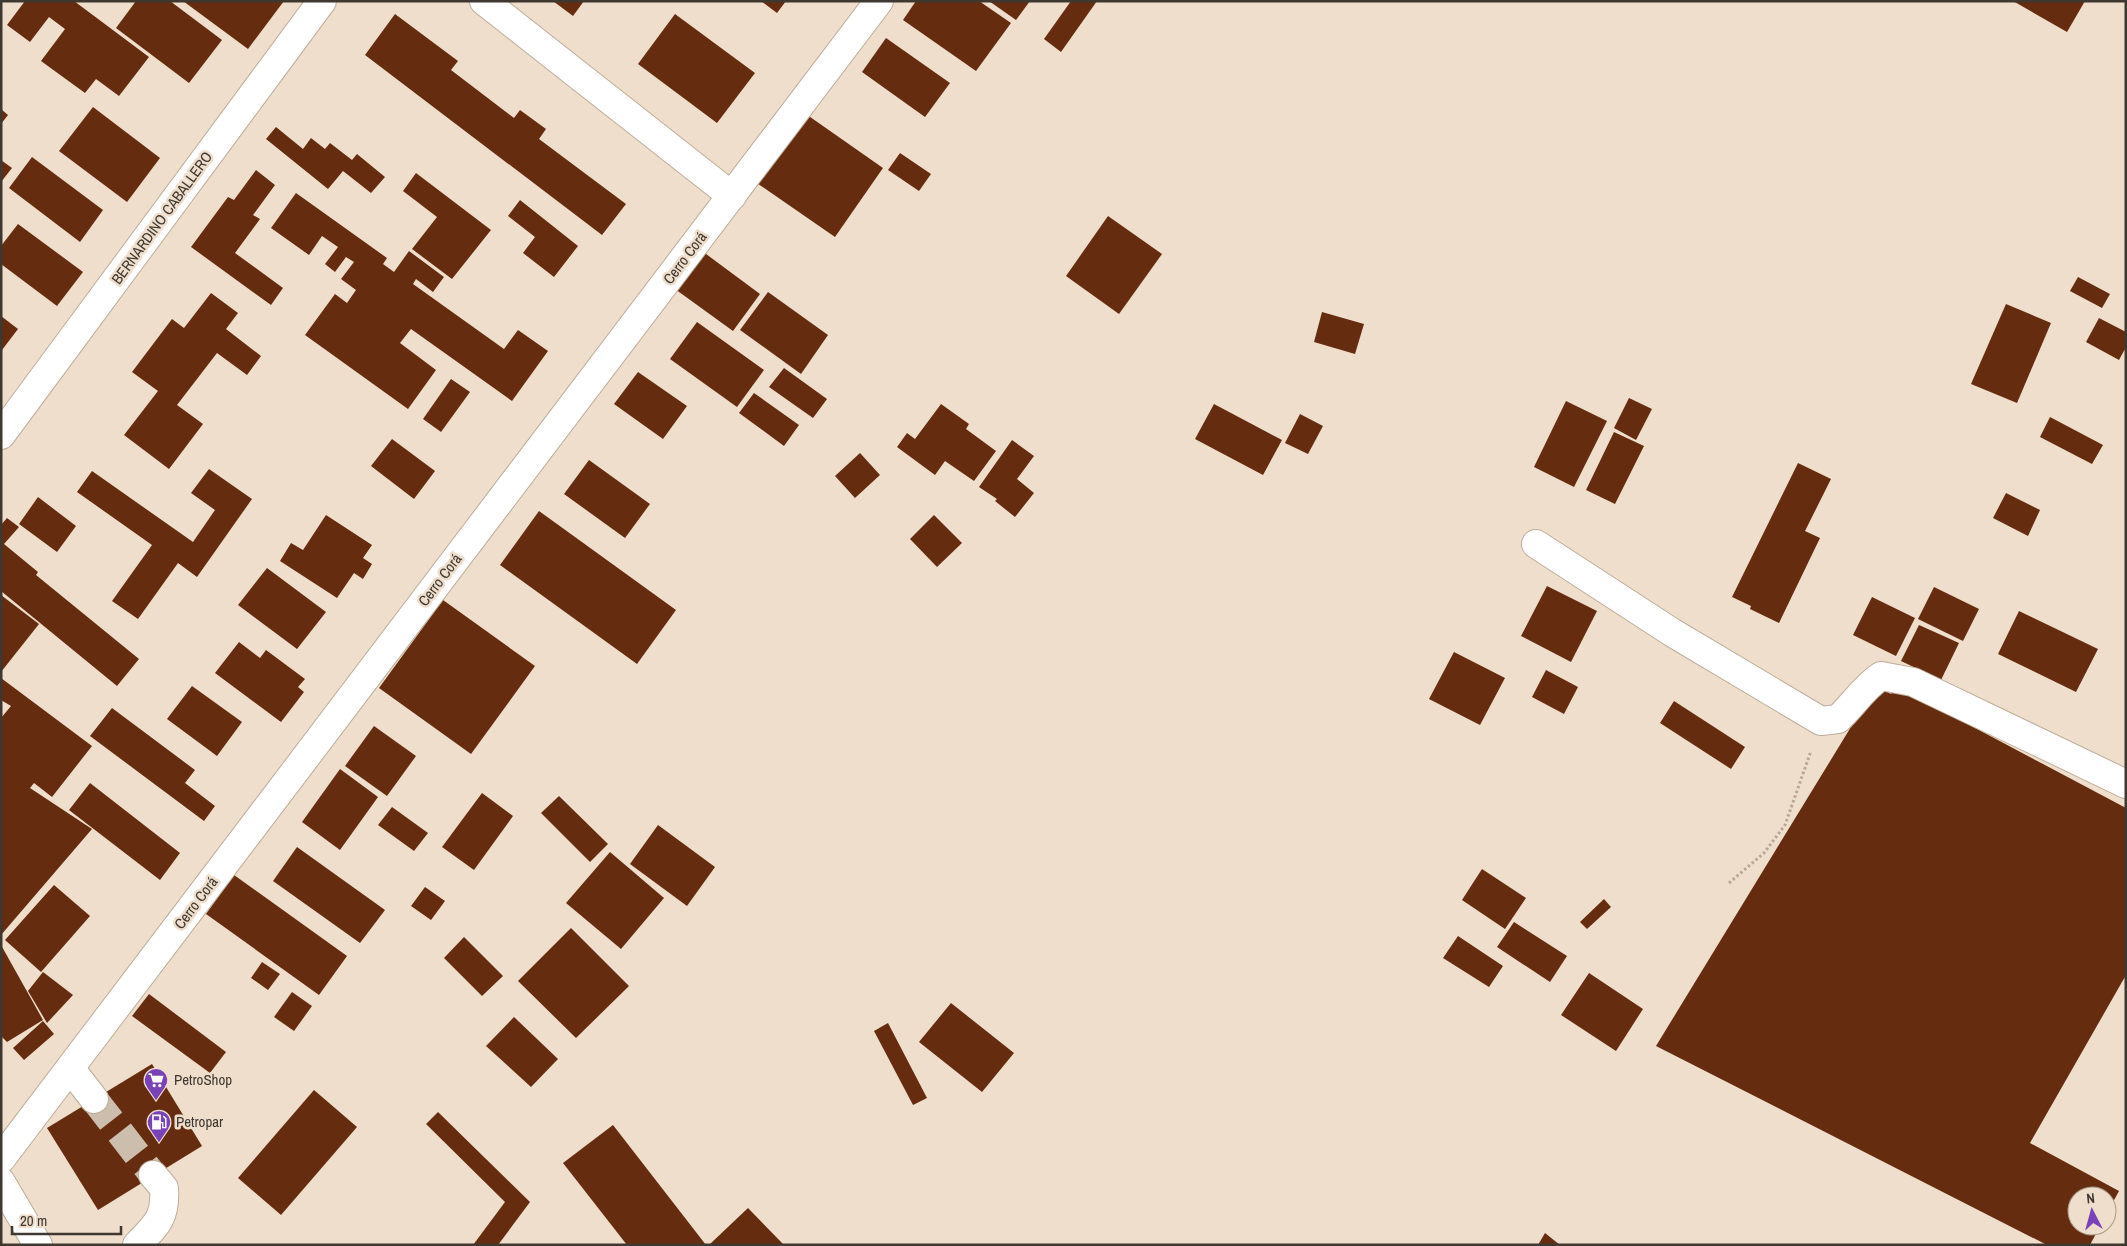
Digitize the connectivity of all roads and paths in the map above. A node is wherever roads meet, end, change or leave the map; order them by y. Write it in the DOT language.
graph roads {
  1 [pos="322,1"];
  2 [pos="484,1"];
  3 [pos="879,1"];
  4 [pos="732,196"];
  5 [pos="1,435"];
  6 [pos="1536,544"];
  7 [pos="1821,720"];
  8 [pos="2126,784"];
  9 [pos="1730,883"];
  10 [pos="70,1068"];
  11 [pos="94,1099"];
  12 [pos="1,1159"];
  13 [pos="153,1175"];
  14 [pos="1,1182"];
  15 [pos="38,1245"];
  16 [pos="137,1245"];
  1 -- 5 [label="street, BERNARDINO CABALLERO"];
  2 -- 4 [label="street"];
  3 -- 4 [label="street, Cerro Corá"];
  4 -- 10 [label="street, Cerro Corá"];
  6 -- 7 [label="street"];
  7 -- 8 [label="street"];
  7 -- 9 [label="path"];
  10 -- 11 [label="street"];
  10 -- 12 [label="street, Cerro Corá"];
  13 -- 16 [label="street"];
  14 -- 15 [label="street"];
}
